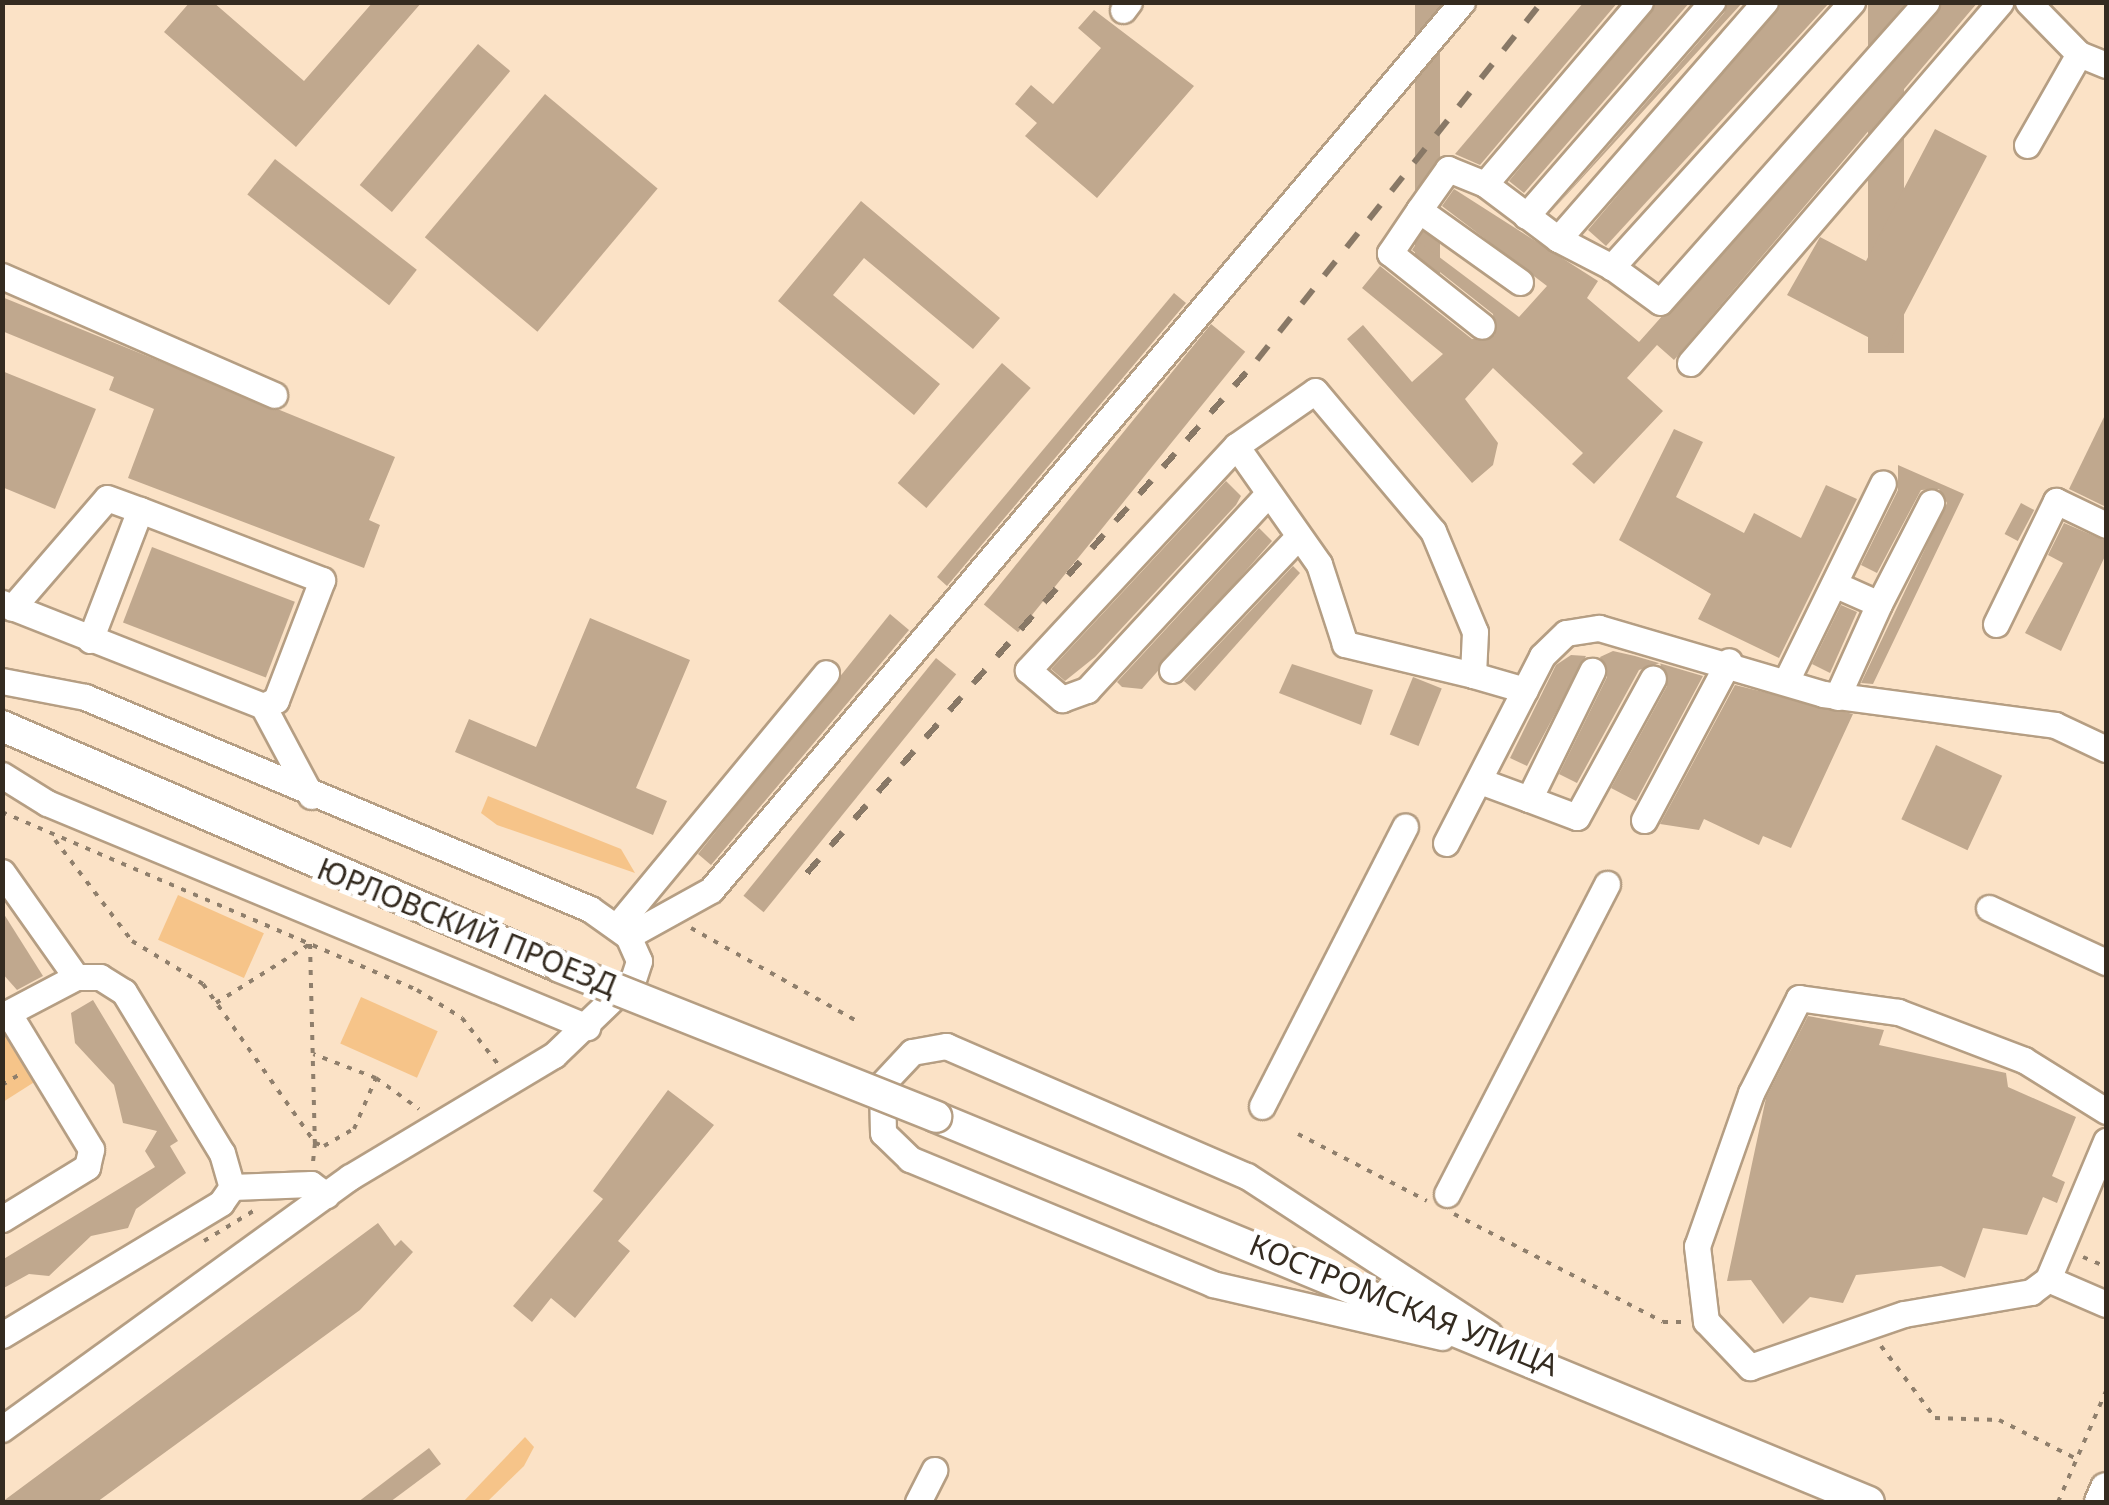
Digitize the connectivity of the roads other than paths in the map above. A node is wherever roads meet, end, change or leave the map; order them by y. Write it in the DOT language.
graph roads {
  1 [pos="1462,2"];
  2 [pos="1640,2"];
  3 [pos="1712,2"];
  4 [pos="1765,2"];
  5 [pos="1852,2"];
  6 [pos="1926,2"];
  7 [pos="2000,2"];
  8 [pos="2028,2"];
  9 [pos="2079,54"];
  10 [pos="2106,65"];
  11 [pos="2026,145"];
  12 [pos="1485,184"];
  13 [pos="1419,210"];
  14 [pos="1526,216"];
  15 [pos="1558,240"];
  16 [pos="1612,266"];
  17 [pos="2,276"];
  18 [pos="1520,282"];
  19 [pos="1482,326"];
  20 [pos="1690,363"];
  21 [pos="274,396"];
  22 [pos="1236,446"];
  23 [pos="1883,483"];
  24 [pos="1264,498"];
  25 [pos="1931,503"];
  26 [pos="140,510"];
  27 [pos="2106,525"];
  28 [pos="1297,538"];
  29 [pos="1834,584"];
  30 [pos="1878,604"];
  31 [pos="7,605"];
  32 [pos="1996,624"];
  33 [pos="90,640"];
  34 [pos="1729,661"];
  35 [pos="1172,670"];
  36 [pos="1592,671"];
  37 [pos="826,673"];
  38 [pos="1473,675"];
  39 [pos="1653,678"];
  40 [pos="2,681"];
  41 [pos="1786,681"];
  42 [pos="1525,690"];
  43 [pos="1837,697"];
  44 [pos="263,706"];
  45 [pos="2,726"];
  46 [pos="2106,750"];
  47 [pos="2,775"];
  48 [pos="1480,781"];
  49 [pos="311,796"];
  50 [pos="1528,800"];
  51 [pos="1644,820"];
  52 [pos="1405,827"];
  53 [pos="1446,843"];
  54 [pos="2,872"];
  55 [pos="1607,884"];
  56 [pos="1988,908"];
  57 [pos="622,931"];
  58 [pos="2106,962"];
  59 [pos="76,977"];
  60 [pos="6,1016"];
  61 [pos="587,1027"];
  62 [pos="1262,1106"];
  63 [pos="2106,1110"];
  64 [pos="936,1117"];
  65 [pos="2106,1141"];
  66 [pos="232,1187"];
  67 [pos="319,1189"];
  68 [pos="1447,1194"];
  69 [pos="2,1218"];
  70 [pos="2048,1279"];
  71 [pos="2106,1304"];
  72 [pos="2,1335"];
  73 [pos="1520,1352"];
  74 [pos="1584,1378"];
  75 [pos="2,1429"];
  76 [pos="934,1470"];
  77 [pos="2106,1488"];
  78 [pos="918,1502"];
  79 [pos="1869,1502"];
  80 [pos="2100,1502"];
  1 -- 57 [label="street"];
  2 -- 12 [label="street"];
  3 -- 14 [label="street"];
  4 -- 15 [label="street"];
  5 -- 16 [label="street"];
  6 -- 16 [label="street"];
  7 -- 20 [label="street"];
  8 -- 9 [label="street"];
  9 -- 10 [label="street"];
  9 -- 11 [label="street"];
  12 -- 13 [label="street"];
  12 -- 14 [label="street"];
  13 -- 18 [label="street"];
  13 -- 19 [label="street"];
  14 -- 15 [label="street"];
  15 -- 16 [label="street"];
  17 -- 21 [label="street"];
  22 -- 24 [label="street"];
  22 -- 24 [label="street"];
  22 -- 38 [label="street"];
  23 -- 29 [label="street"];
  24 -- 28 [label="street"];
  25 -- 30 [label="street"];
  26 -- 31 [label="street"];
  26 -- 33 [label="street"];
  26 -- 44 [label="street"];
  27 -- 32 [label="street"];
  28 -- 35 [label="street"];
  28 -- 38 [label="street"];
  29 -- 30 [label="street"];
  29 -- 41 [label="street"];
  30 -- 43 [label="street"];
  31 -- 33 [label="street"];
  33 -- 44 [label="street"];
  34 -- 41 [label="street"];
  34 -- 42 [label="street"];
  34 -- 51 [label="street"];
  36 -- 50 [label="street"];
  37 -- 57 [label="street"];
  38 -- 42 [label="street"];
  39 -- 50 [label="street"];
  40 -- 49 [label="street"];
  41 -- 43 [label="street"];
  42 -- 48 [label="street"];
  43 -- 46 [label="street"];
  44 -- 49 [label="street"];
  45 -- 64 [label="main road, ЮРЛОВСКИЙ ПРОЕЗД, bridge"];
  47 -- 61 [label="street"];
  48 -- 50 [label="street"];
  48 -- 53 [label="street"];
  49 -- 57 [label="street"];
  52 -- 62 [label="street"];
  54 -- 59 [label="street"];
  55 -- 68 [label="street"];
  56 -- 58 [label="street"];
  57 -- 61 [label="street"];
  59 -- 60 [label="street"];
  59 -- 66 [label="street"];
  60 -- 69 [label="street"];
  61 -- 67 [label="street"];
  63 -- 70 [label="street"];
  64 -- 73 [label="main road, КОСТРОМСКАЯ УЛИЦА"];
  65 -- 70 [label="street"];
  66 -- 67 [label="street"];
  66 -- 72 [label="street"];
  67 -- 75 [label="street"];
  70 -- 71 [label="street"];
  73 -- 74 [label="main road, КОСТРОМСКАЯ УЛИЦА"];
  73 -- 74 [label="street"];
  74 -- 79 [label="main road, КОСТРОМСКАЯ УЛИЦА"];
  76 -- 78 [label="street"];
  77 -- 80 [label="main road"];
}
